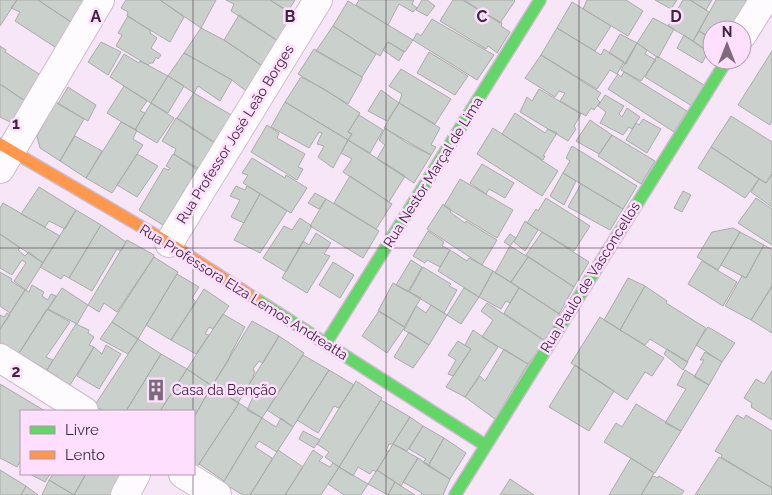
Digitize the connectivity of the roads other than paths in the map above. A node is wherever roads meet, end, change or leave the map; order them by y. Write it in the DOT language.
graph roads {
  1 [pos="100,0"];
  2 [pos="318,0"];
  3 [pos="540,0"];
  4 [pos="764,0"];
  5 [pos="752,20"];
  6 [pos="721,70"];
  7 [pos="4,155"];
  8 [pos="169,243"];
  9 [pos="326,343"];
  10 [pos="0,358"];
  11 [pos="82,410"];
  12 [pos="485,445"];
  13 [pos="135,475"];
  14 [pos="185,475"];
  15 [pos="124,495"];
  16 [pos="217,495"];
  17 [pos="455,495"];
  1 -- 7 [label="street"];
  2 -- 8 [label="street, Rua Professor José Leão Borges"];
  3 -- 9 [label="street, Rua Nestor Marçal de Lima"];
  4 -- 5 [label="street"];
  6 -- 12 [label="street, Rua Paulo de Vasconcellos"];
  7 -- 8 [label="street, Rua Professora Elza Lemos Andreatta"];
  8 -- 9 [label="street, Rua Professora Elza Lemos Andreatta"];
  9 -- 12 [label="street, Rua Professora Elza Lemos Andreatta"];
  10 -- 11 [label="street"];
  12 -- 17 [label="street, Rua Paulo de Vasconcellos"];
  13 -- 15 [label="street"];
  14 -- 16 [label="street"];
}
